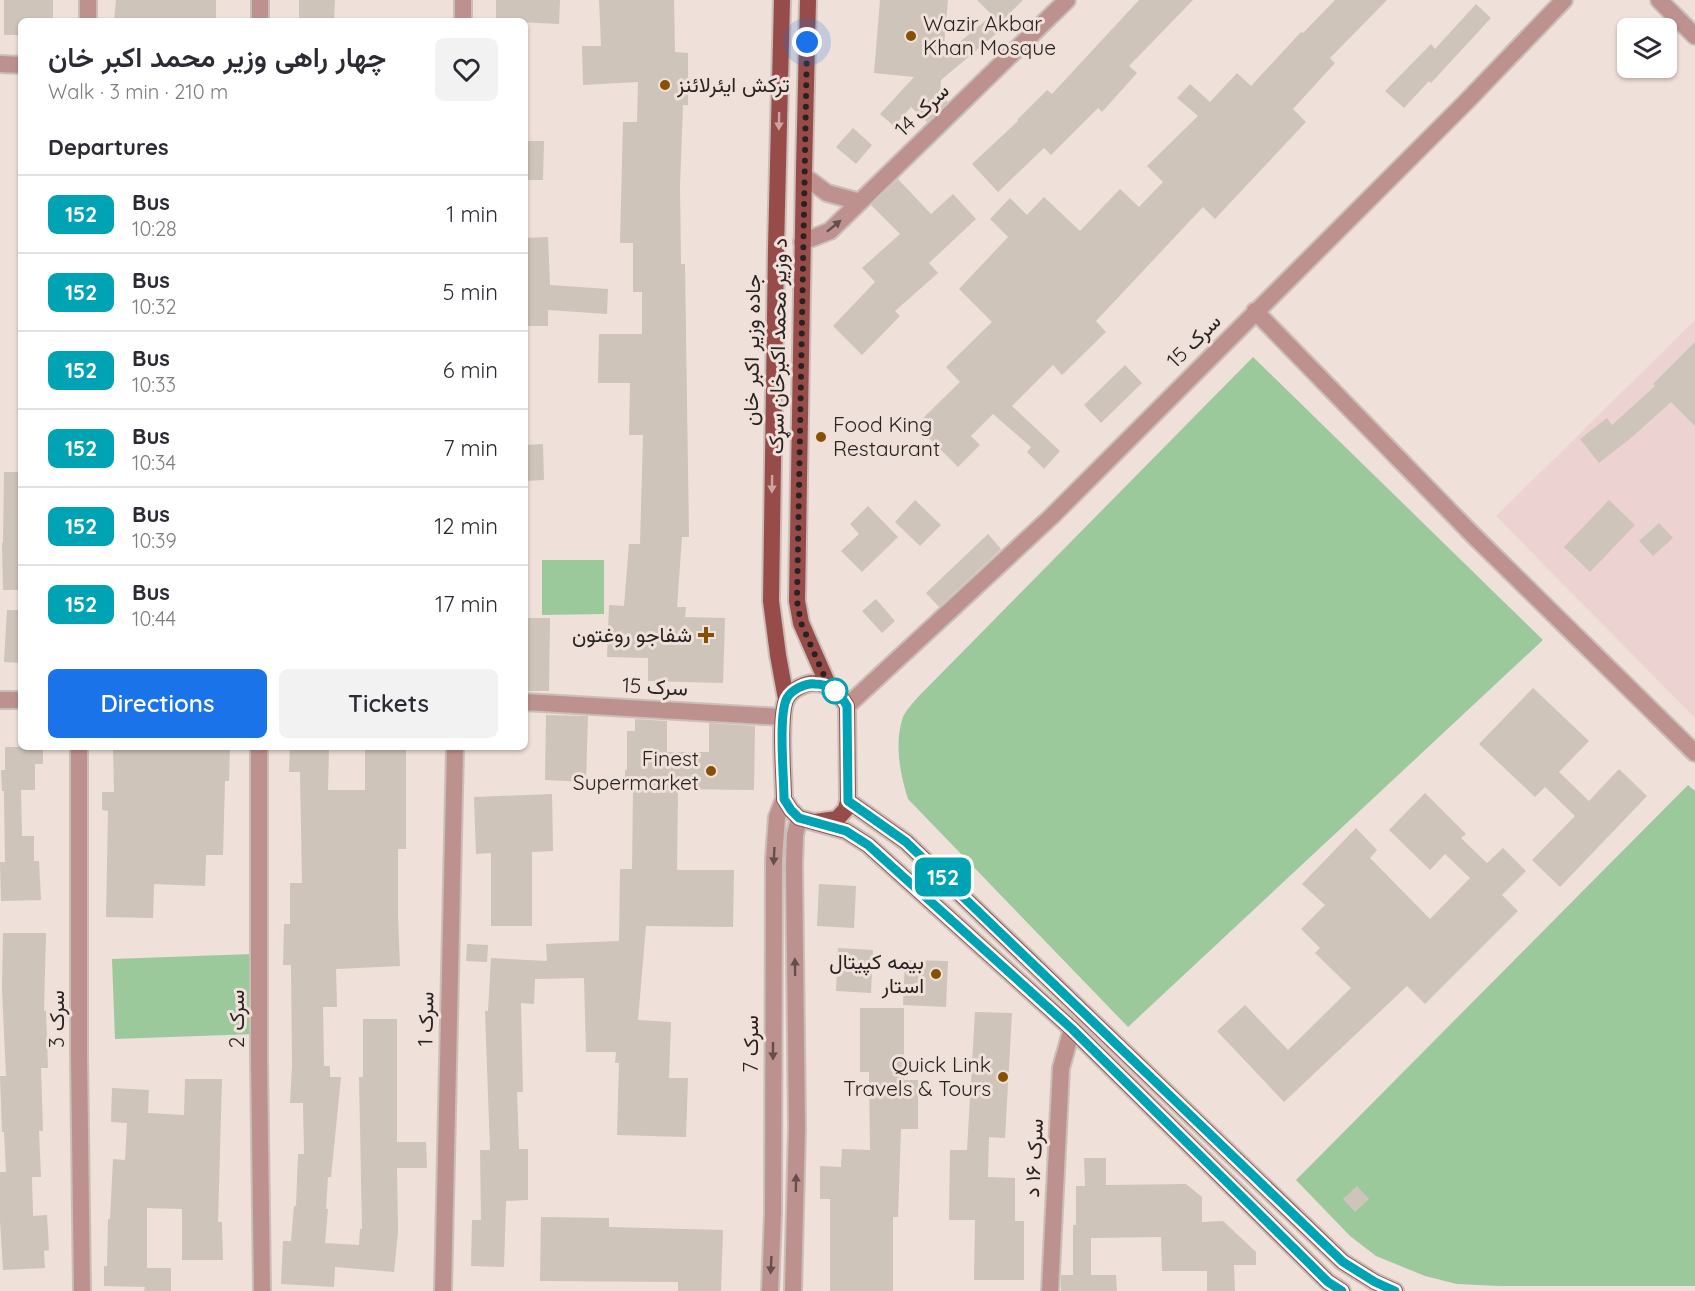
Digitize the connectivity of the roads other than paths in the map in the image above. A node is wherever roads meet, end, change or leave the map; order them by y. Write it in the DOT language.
graph roads {
  1 [pos="88,0"];
  2 [pos="260,0"];
  3 [pos="463,0"];
  4 [pos="782,0"];
  5 [pos="808,0"];
  6 [pos="1067,0"];
  7 [pos="1564,0"];
  8 [pos="1659,0"];
  9 [pos="88,18"];
  10 [pos="260,18"];
  11 [pos="463,18"];
  12 [pos="1695,36"];
  13 [pos="0,64"];
  14 [pos="18,64"];
  15 [pos="804,176"];
  16 [pos="860,202"];
  17 [pos="802,242"];
  18 [pos="1255,311"];
  19 [pos="829,687"];
  20 [pos="786,699"];
  21 [pos="0,700"];
  22 [pos="18,700"];
  23 [pos="528,702"];
  24 [pos="847,706"];
  25 [pos="783,717"];
  26 [pos="79,750"];
  27 [pos="259,750"];
  28 [pos="455,750"];
  29 [pos="1695,753"];
  30 [pos="784,799"];
  31 [pos="848,801"];
  32 [pos="807,820"];
  33 [pos="1085,1014"];
  34 [pos="1072,1029"];
  35 [pos="82,1291"];
  36 [pos="262,1291"];
  37 [pos="443,1291"];
  38 [pos="770,1291"];
  39 [pos="793,1291"];
  40 [pos="1050,1291"];
  41 [pos="1342,1291"];
  42 [pos="1395,1291"];
  1 -- 9 [label="street"];
  2 -- 10 [label="street"];
  3 -- 11 [label="street"];
  4 -- 20 [label="main road, جاده وزیر اکبر خان, one-way"];
  5 -- 15 [label="main road, د وزیر محمد اکبرخان سړک"];
  6 -- 16 [label="street, سرک 14"];
  7 -- 18 [label="street, سرک 15"];
  8 -- 12 [label="street"];
  13 -- 14 [label="street"];
  15 -- 16 [label="street"];
  15 -- 17 [label="main road, د وزیر محمد اکبرخان سړک"];
  17 -- 16 [label="street, سرک 14, one-way"];
  17 -- 19 [label="main road, د وزیر محمد اکبرخان سړک"];
  18 -- 24 [label="street, سرک 15"];
  18 -- 29 [label="street"];
  19 -- 20 [label="main road"];
  19 -- 24 [label="main road, د وزیر محمد اکبرخان سړک"];
  20 -- 25 [label="main road, جاده وزیر اکبر خان"];
  21 -- 22 [label="street"];
  23 -- 25 [label="street, سرک 15"];
  24 -- 31 [label="main road"];
  25 -- 30 [label="main road, جاده وزیر اکبر خان"];
  26 -- 35 [label="street, سرک 3"];
  27 -- 36 [label="street, سرک 2"];
  28 -- 37 [label="street, سرک 1"];
  30 -- 32 [label="main road"];
  30 -- 38 [label="street, سرک 7, one-way"];
  31 -- 32 [label="main road"];
  31 -- 33 [label="main road"];
  32 -- 34 [label="main road"];
  39 -- 32 [label="street, one-way"];
  33 -- 34 [label="main road"];
  33 -- 42 [label="main road"];
  34 -- 40 [label="street, سرک ۱۶ د"];
  34 -- 41 [label="main road"];
}
